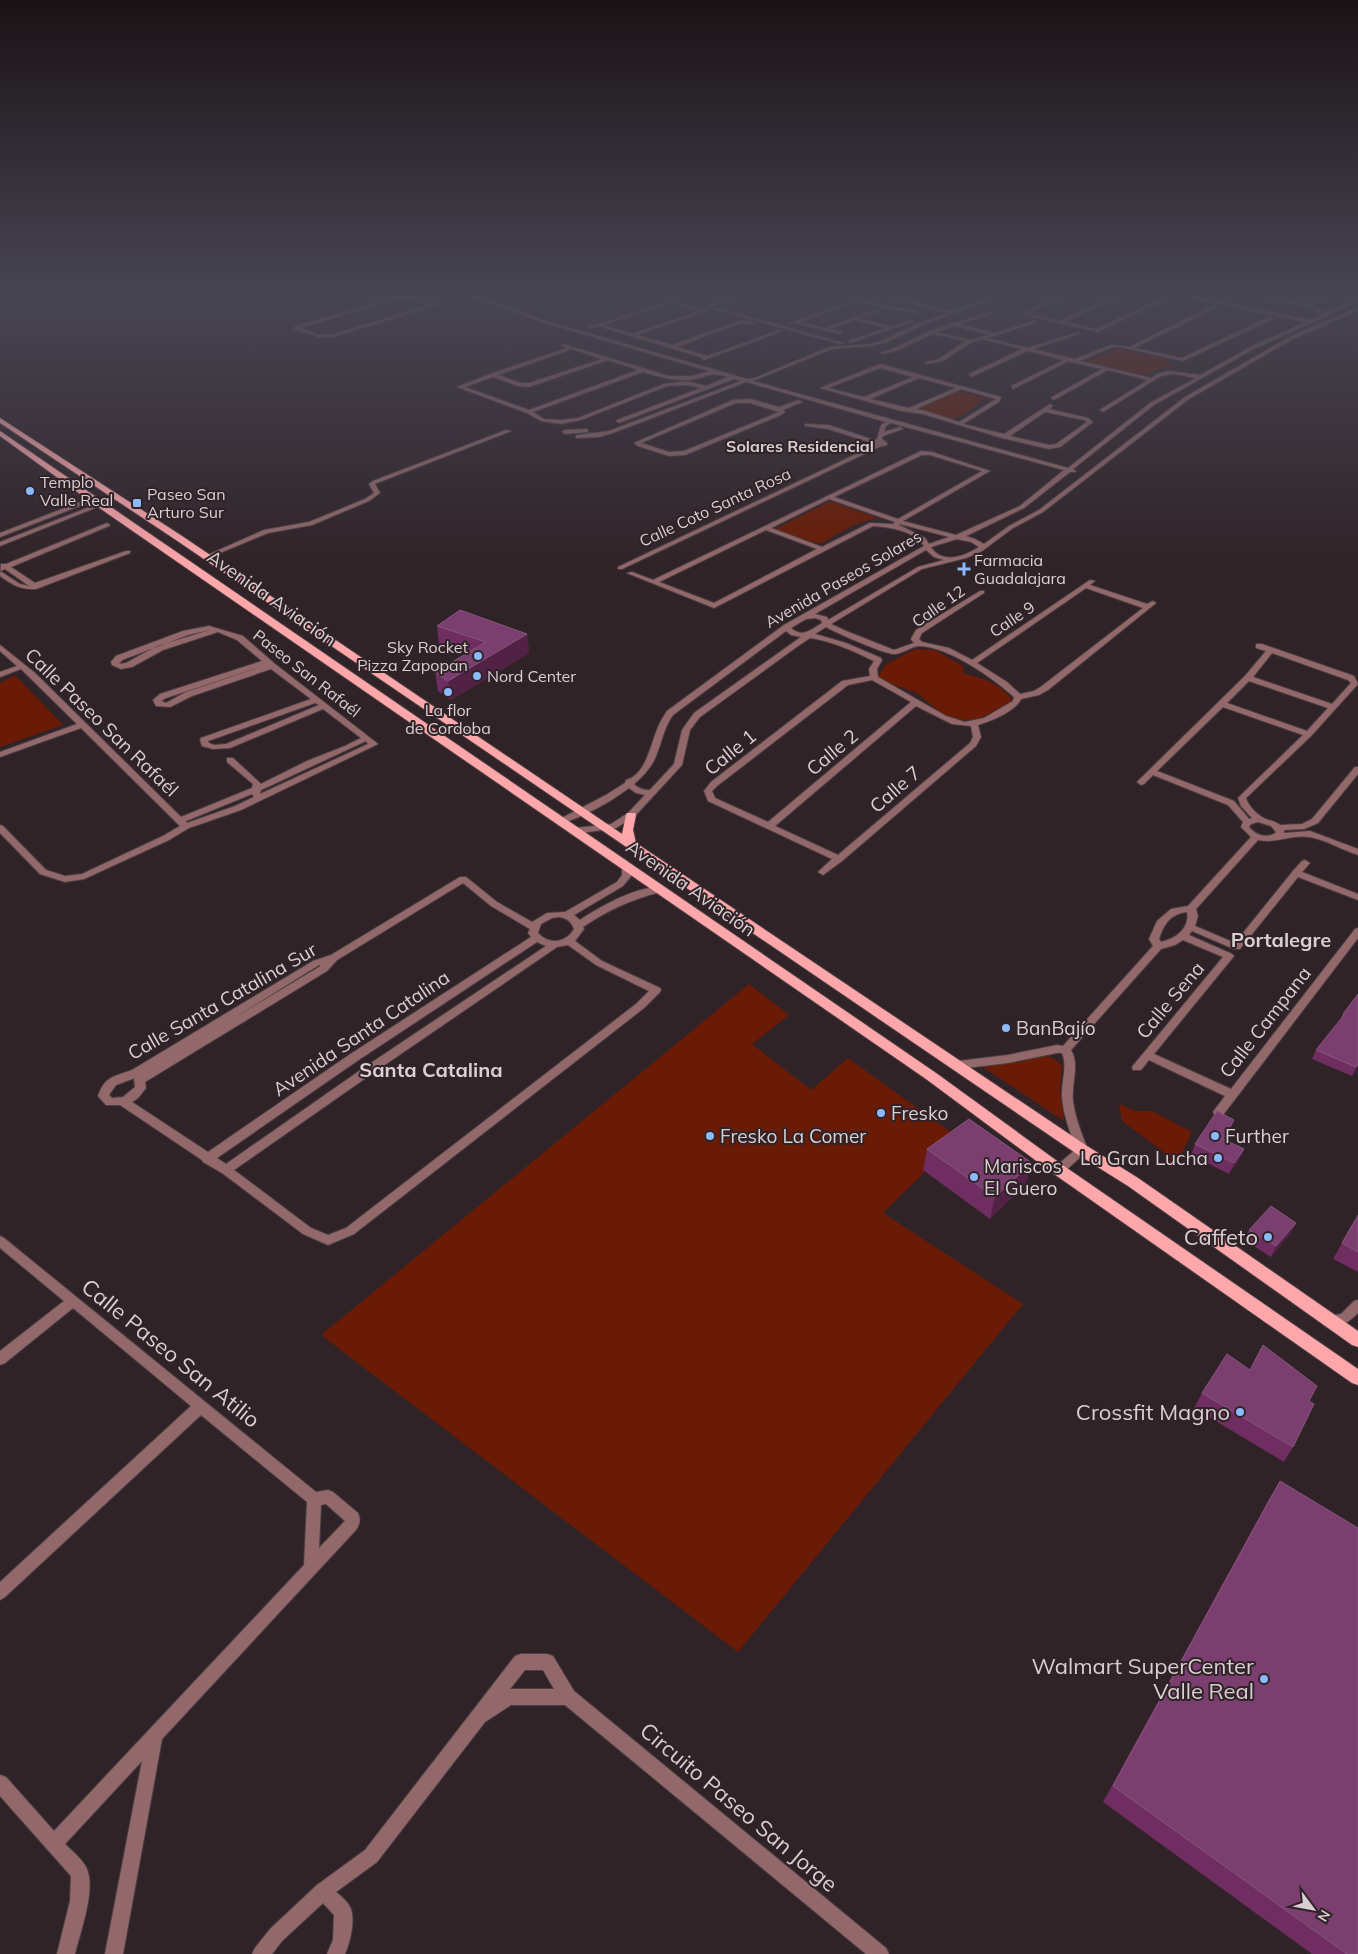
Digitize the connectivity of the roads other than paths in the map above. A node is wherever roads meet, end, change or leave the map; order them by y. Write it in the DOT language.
graph roads {
  1 [pos="470,382"];
  2 [pos="512,382"];
  3 [pos="537,382"];
  4 [pos="610,382"];
  5 [pos="667,382"];
  6 [pos="679,382"];
  7 [pos="688,382"];
  8 [pos="718,382"];
  9 [pos="731,382"];
  10 [pos="741,382"];
  11 [pos="748,382"];
  12 [pos="838,382"];
  13 [pos="904,382"];
  14 [pos="943,382"];
  15 [pos="1024,382"];
  16 [pos="1082,382"];
  17 [pos="1147,382"];
  18 [pos="1191,382"];
  19 [pos="1214,382"];
  20 [pos="736,384"];
  21 [pos="529,385"];
  22 [pos="666,385"];
  23 [pos="705,387"];
  24 [pos="962,387"];
  25 [pos="1013,387"];
  26 [pos="536,391"];
  27 [pos="715,392"];
  28 [pos="1054,398"];
  29 [pos="789,399"];
  30 [pos="865,399"];
  31 [pos="799,402"];
  32 [pos="1051,406"];
  33 [pos="772,407"];
  34 [pos="779,409"];
  35 [pos="910,410"];
  36 [pos="1044,410"];
  37 [pos="1103,410"];
  38 [pos="1144,410"];
  39 [pos="529,412"];
  40 [pos="1151,412"];
  41 [pos="1158,413"];
  42 [pos="930,414"];
  43 [pos="1165,415"];
  44 [pos="629,418"];
  45 [pos="944,418"];
  46 [pos="924,419"];
  47 [pos="0,420"];
  48 [pos="638,421"];
  49 [pos="890,421"];
  50 [pos="917,422"];
  51 [pos="884,424"];
  52 [pos="959,424"];
  53 [pos="807,425"];
  54 [pos="907,425"];
  55 [pos="900,429"];
  56 [pos="508,431"];
  57 [pos="920,431"];
  58 [pos="564,432"];
  59 [pos="0,433"];
  60 [pos="578,437"];
  61 [pos="1004,437"];
  62 [pos="877,441"];
  63 [pos="1068,470"];
  64 [pos="1062,475"];
  65 [pos="1086,475"];
  66 [pos="1080,480"];
  67 [pos="828,497"];
  68 [pos="117,498"];
  69 [pos="93,500"];
  70 [pos="101,505"];
  71 [pos="46,518"];
  72 [pos="900,520"];
  73 [pos="57,522"];
  74 [pos="107,525"];
  75 [pos="895,526"];
  76 [pos="766,528"];
  77 [pos="938,533"];
  78 [pos="967,534"];
  79 [pos="0,535"];
  80 [pos="956,537"];
  81 [pos="994,538"];
  82 [pos="923,539"];
  83 [pos="0,544"];
  84 [pos="928,546"];
  85 [pos="983,548"];
  86 [pos="822,549"];
  87 [pos="128,552"];
  88 [pos="206,557"];
  89 [pos="953,559"];
  90 [pos="2,566"];
  91 [pos="620,568"];
  92 [pos="0,573"];
  93 [pos="630,573"];
  94 [pos="653,582"];
  95 [pos="36,587"];
  96 [pos="982,592"];
  97 [pos="805,617"];
  98 [pos="826,624"];
  99 [pos="787,627"];
  100 [pos="218,630"];
  101 [pos="808,635"];
  102 [pos="919,644"];
  103 [pos="1260,646"];
  104 [pos="0,647"];
  105 [pos="1271,650"];
  106 [pos="972,662"];
  107 [pos="269,664"];
  108 [pos="22,666"];
  109 [pos="0,675"];
  110 [pos="874,678"];
  111 [pos="1248,678"];
  112 [pos="1018,697"];
  113 [pos="316,700"];
  114 [pos="916,702"];
  115 [pos="1222,704"];
  116 [pos="324,706"];
  117 [pos="1334,707"];
  118 [pos="82,724"];
  119 [pos="974,724"];
  120 [pos="1308,734"];
  121 [pos="366,738"];
  122 [pos="374,744"];
  123 [pos="0,755"];
  124 [pos="230,760"];
  125 [pos="1358,769"];
  126 [pos="1152,772"];
  127 [pos="629,782"];
  128 [pos="1141,782"];
  129 [pos="257,789"];
  130 [pos="653,792"];
  131 [pos="256,800"];
  132 [pos="229,802"];
  133 [pos="238,808"];
  134 [pos="582,811"];
  135 [pos="631,815"];
  136 [pos="1258,819"];
  137 [pos="560,821"];
  138 [pos="184,822"];
  139 [pos="1247,822"];
  140 [pos="769,826"];
  141 [pos="0,828"];
  142 [pos="606,828"];
  143 [pos="575,831"];
  144 [pos="1278,832"];
  145 [pos="1256,837"];
  146 [pos="631,846"];
  147 [pos="1358,852"];
  148 [pos="839,859"];
  149 [pos="1305,863"];
  150 [pos="627,868"];
  151 [pos="824,872"];
  152 [pos="1296,873"];
  153 [pos="658,890"];
  154 [pos="1358,897"];
  155 [pos="1191,909"];
  156 [pos="567,916"];
  157 [pos="748,924"];
  158 [pos="579,925"];
  159 [pos="534,926"];
  160 [pos="1190,927"];
  161 [pos="1358,931"];
  162 [pos="1182,936"];
  163 [pos="727,937"];
  164 [pos="536,938"];
  165 [pos="569,941"];
  166 [pos="555,944"];
  167 [pos="1158,946"];
  168 [pos="1066,1050"];
  169 [pos="1147,1055"];
  170 [pos="353,1058"];
  171 [pos="958,1065"];
  172 [pos="1137,1066"];
  173 [pos="369,1070"];
  174 [pos="134,1078"];
  175 [pos="1231,1094"];
  176 [pos="123,1102"];
  177 [pos="1219,1112"];
  178 [pos="1082,1150"];
  179 [pos="207,1159"];
  180 [pos="226,1170"];
  181 [pos="1059,1170"];
  182 [pos="0,1241"];
  183 [pos="73,1301"];
  184 [pos="1358,1305"];
  185 [pos="1329,1321"];
  186 [pos="1358,1340"];
  187 [pos="0,1360"];
  188 [pos="1358,1378"];
  189 [pos="201,1406"];
  190 [pos="314,1499"];
  191 [pos="311,1568"];
  192 [pos="0,1592"];
  193 [pos="568,1697"];
  194 [pos="475,1720"];
  195 [pos="156,1734"];
  196 [pos="0,1783"];
  197 [pos="54,1843"];
  198 [pos="322,1891"];
  199 [pos="66,1954"];
  200 [pos="114,1954"];
  201 [pos="261,1954"];
  202 [pos="336,1954"];
  203 [pos="880,1954"];
  1 -- 39 [label="street"];
  2 -- 21 [label="street"];
  3 -- 21 [label="street"];
  4 -- 39 [label="street"];
  5 -- 22 [label="street"];
  6 -- 22 [label="street"];
  7 -- 23 [label="street"];
  8 -- 23 [label="street"];
  9 -- 20 [label="street"];
  10 -- 20 [label="street"];
  11 -- 49 [label="street"];
  12 -- 30 [label="street"];
  13 -- 30 [label="street"];
  14 -- 24 [label="street"];
  15 -- 25 [label="street"];
  16 -- 28 [label="street"];
  17 -- 37 [label="street"];
  18 -- 38 [label="street, Avenida Paseos Solares"];
  19 -- 43 [label="street, Avenida Paseos Solares"];
  20 -- 27 [label="street"];
  20 -- 29 [label="street"];
  21 -- 26 [label="street"];
  22 -- 39 [label="street"];
  23 -- 27 [label="street"];
  23 -- 44 [label="street"];
  24 -- 35 [label="street"];
  24 -- 52 [label="street"];
  27 -- 48 [label="street"];
  29 -- 31 [label="street"];
  29 -- 33 [label="street"];
  30 -- 35 [label="street"];
  31 -- 34 [label="street"];
  31 -- 51 [label="street"];
  32 -- 36 [label="street"];
  33 -- 34 [label="street"];
  33 -- 34 [label="street"];
  35 -- 42 [label="street"];
  36 -- 61 [label="street"];
  36 -- 61 [label="street"];
  38 -- 40 [label="street"];
  38 -- 63 [label="street, Avenida Paseos Solares"];
  41 -- 43 [label="street"];
  42 -- 45 [label="street"];
  42 -- 46 [label="street"];
  43 -- 65 [label="street, Avenida Paseos Solares"];
  44 -- 48 [label="street"];
  44 -- 58 [label="street"];
  45 -- 52 [label="street"];
  45 -- 57 [label="street"];
  47 -- 68 [label="main road, Avenida Aviación"];
  48 -- 60 [label="street"];
  49 -- 51 [label="street"];
  49 -- 54 [label="street"];
  50 -- 54 [label="street"];
  51 -- 55 [label="street"];
  51 -- 62 [label="street"];
  52 -- 61 [label="street"];
  53 -- 62 [label="street"];
  54 -- 57 [label="street"];
  55 -- 57 [label="street"];
  55 -- 62 [label="street, Calle Coto Santa Rosa"];
  56 -- 88 [label="street"];
  57 -- 63 [label="street"];
  57 -- 64 [label="street"];
  59 -- 69 [label="main road, Avenida Aviación"];
  62 -- 91 [label="street, Calle Coto Santa Rosa"];
  63 -- 64 [label="street, Avenida Paseos Solares"];
  63 -- 65 [label="street"];
  64 -- 66 [label="street"];
  64 -- 78 [label="street, Avenida Paseos Solares"];
  65 -- 66 [label="street, Avenida Paseos Solares"];
  66 -- 81 [label="street, Avenida Paseos Solares"];
  67 -- 72 [label="street"];
  67 -- 72 [label="street"];
  67 -- 76 [label="street"];
  68 -- 70 [label="street"];
  68 -- 88 [label="main road, Avenida Aviación"];
  69 -- 70 [label="main road, Avenida Aviación"];
  69 -- 71 [label="street"];
  70 -- 73 [label="street"];
  70 -- 137 [label="main road, Avenida Aviación"];
  71 -- 73 [label="street"];
  71 -- 79 [label="street"];
  72 -- 75 [label="street"];
  72 -- 77 [label="street"];
  73 -- 83 [label="street"];
  74 -- 90 [label="street"];
  75 -- 82 [label="street"];
  75 -- 86 [label="street"];
  76 -- 86 [label="street"];
  76 -- 94 [label="street"];
  77 -- 80 [label="street"];
  77 -- 82 [label="street"];
  78 -- 80 [label="street, Avenida Paseos Solares"];
  78 -- 81 [label="street"];
  80 -- 84 [label="street, Avenida Paseos Solares"];
  80 -- 85 [label="street"];
  81 -- 85 [label="street, Avenida Paseos Solares"];
  82 -- 84 [label="street"];
  84 -- 89 [label="street"];
  84 -- 97 [label="street, Avenida Paseos Solares"];
  85 -- 89 [label="street, Avenida Paseos Solares"];
  86 -- 94 [label="street"];
  87 -- 95 [label="street"];
  88 -- 134 [label="main road, Avenida Aviación"];
  89 -- 98 [label="street, Avenida Paseos Solares"];
  90 -- 95 [label="street"];
  92 -- 95 [label="street"];
  93 -- 94 [label="street"];
  96 -- 102 [label="street, Calle 12"];
  97 -- 98 [label="street"];
  97 -- 99 [label="street, Avenida Paseos Solares"];
  98 -- 101 [label="street, Avenida Paseos Solares"];
  98 -- 102 [label="street"];
  99 -- 101 [label="street"];
  99 -- 127 [label="street, Avenida Paseos Solares"];
  100 -- 100 [label="street, Paseo San Rafaél"];
  100 -- 107 [label="street, Paseo San Rafaél"];
  101 -- 110 [label="street"];
  101 -- 130 [label="street, Avenida Paseos Solares"];
  102 -- 106 [label="street"];
  103 -- 105 [label="street"];
  104 -- 108 [label="street, Calle Paseo San Rafaél"];
  105 -- 111 [label="street"];
  105 -- 117 [label="street"];
  106 -- 112 [label="street"];
  106 -- 112 [label="street, Calle 9"];
  107 -- 107 [label="street"];
  107 -- 113 [label="street, Paseo San Rafaél"];
  108 -- 109 [label="street"];
  108 -- 118 [label="street, Calle Paseo San Rafaél"];
  110 -- 114 [label="street"];
  110 -- 140 [label="street, Calle 1"];
  111 -- 115 [label="street"];
  111 -- 117 [label="street"];
  112 -- 119 [label="street"];
  113 -- 116 [label="street, Paseo San Rafaél"];
  113 -- 116 [label="street"];
  114 -- 119 [label="street"];
  114 -- 140 [label="street, Calle 2"];
  115 -- 120 [label="street"];
  115 -- 126 [label="street"];
  116 -- 121 [label="street, Paseo San Rafaél"];
  117 -- 120 [label="street"];
  118 -- 123 [label="street"];
  118 -- 138 [label="street, Calle Paseo San Rafaél"];
  119 -- 148 [label="street, Calle 7"];
  120 -- 136 [label="street"];
  121 -- 122 [label="street, Paseo San Rafaél"];
  121 -- 129 [label="street, Calle Paseo San Rafaél"];
  122 -- 131 [label="street, Calle Paseo San Rafaél"];
  124 -- 129 [label="street"];
  125 -- 144 [label="street"];
  126 -- 128 [label="street"];
  126 -- 139 [label="street"];
  127 -- 130 [label="street"];
  127 -- 134 [label="street, Avenida Paseos Solares"];
  129 -- 131 [label="street"];
  129 -- 132 [label="street, Calle Paseo San Rafaél"];
  130 -- 135 [label="street, Avenida Paseos Solares"];
  131 -- 133 [label="street, Calle Paseo San Rafaél"];
  132 -- 133 [label="street"];
  132 -- 138 [label="street, Calle Paseo San Rafaél"];
  133 -- 138 [label="street, Calle Paseo San Rafaél"];
  134 -- 137 [label="street, Avenida Paseos Solares"];
  134 -- 142 [label="main road, Avenida Aviación"];
  135 -- 142 [label="street, Avenida Paseos Solares"];
  135 -- 146 [label="main road"];
  136 -- 139 [label="street"];
  136 -- 144 [label="street"];
  137 -- 143 [label="main road, Avenida Aviación"];
  138 -- 141 [label="street, Calle Paseo San Rafaél"];
  139 -- 145 [label="street"];
  140 -- 148 [label="street, Calle 1"];
  142 -- 143 [label="street, Avenida Paseos Solares"];
  142 -- 146 [label="main road, Avenida Aviación"];
  143 -- 150 [label="main road, Avenida Aviación"];
  144 -- 145 [label="street"];
  144 -- 147 [label="street"];
  145 -- 155 [label="street"];
  146 -- 157 [label="main road, Avenida Aviación"];
  148 -- 151 [label="street, Calle 7"];
  149 -- 152 [label="street"];
  150 -- 153 [label="main road, Avenida Aviación"];
  150 -- 156 [label="street"];
  152 -- 154 [label="street"];
  152 -- 160 [label="street"];
  153 -- 158 [label="street"];
  153 -- 163 [label="main road, Avenida Aviación"];
  155 -- 160 [label="street"];
  155 -- 167 [label="street"];
  156 -- 158 [label="street"];
  156 -- 159 [label="street"];
  157 -- 163 [label="main road"];
  157 -- 171 [label="main road, Avenida Aviación"];
  158 -- 165 [label="street"];
  159 -- 164 [label="street"];
  159 -- 174 [label="street, Calle Santa Catalina Sur"];
  160 -- 162 [label="street"];
  161 -- 175 [label="street, Calle Campana"];
  162 -- 167 [label="street"];
  162 -- 169 [label="street, Calle Sena"];
  163 -- 181 [label="main road, Avenida Aviación"];
  164 -- 166 [label="street"];
  164 -- 170 [label="street, Avenida Santa Catalina"];
  165 -- 166 [label="street"];
  165 -- 180 [label="street"];
  166 -- 173 [label="street, Avenida Santa Catalina"];
  167 -- 168 [label="street"];
  168 -- 171 [label="street"];
  168 -- 178 [label="street"];
  169 -- 172 [label="street, Calle Sena"];
  169 -- 175 [label="street"];
  170 -- 173 [label="street"];
  170 -- 179 [label="street, Avenida Santa Catalina"];
  171 -- 178 [label="main road, Avenida Aviación"];
  173 -- 180 [label="street, Avenida Santa Catalina"];
  174 -- 176 [label="street, Calle Santa Catalina Sur"];
  174 -- 176 [label="street, Calle Santa Catalina Sur"];
  175 -- 177 [label="street, Calle Campana"];
  176 -- 179 [label="street"];
  178 -- 181 [label="street"];
  178 -- 185 [label="main road, Avenida Aviación"];
  179 -- 180 [label="street"];
  181 -- 188 [label="main road, Avenida Aviación"];
  182 -- 183 [label="street, Calle Paseo San Atilio"];
  183 -- 187 [label="street"];
  183 -- 189 [label="street, Calle Paseo San Atilio"];
  184 -- 185 [label="street"];
  185 -- 186 [label="main road, Avenida Aviación"];
  189 -- 190 [label="street, Calle Paseo San Atilio"];
  189 -- 192 [label="street"];
  190 -- 191 [label="street"];
  190 -- 191 [label="street, Calle Paseo San Atilio"];
  191 -- 195 [label="street, Calle Paseo San Atilio"];
  193 -- 194 [label="street, Circuito Paseo San Jorge"];
  193 -- 194 [label="street, Circuito Paseo San Jorge"];
  193 -- 203 [label="street, Circuito Paseo San Jorge"];
  194 -- 198 [label="street, Circuito Paseo San Jorge"];
  195 -- 197 [label="street, Calle Paseo San Atilio"];
  195 -- 200 [label="street"];
  196 -- 197 [label="street"];
  197 -- 199 [label="street"];
  198 -- 201 [label="street, Circuito Paseo San Jorge"];
  198 -- 202 [label="street"];
}
